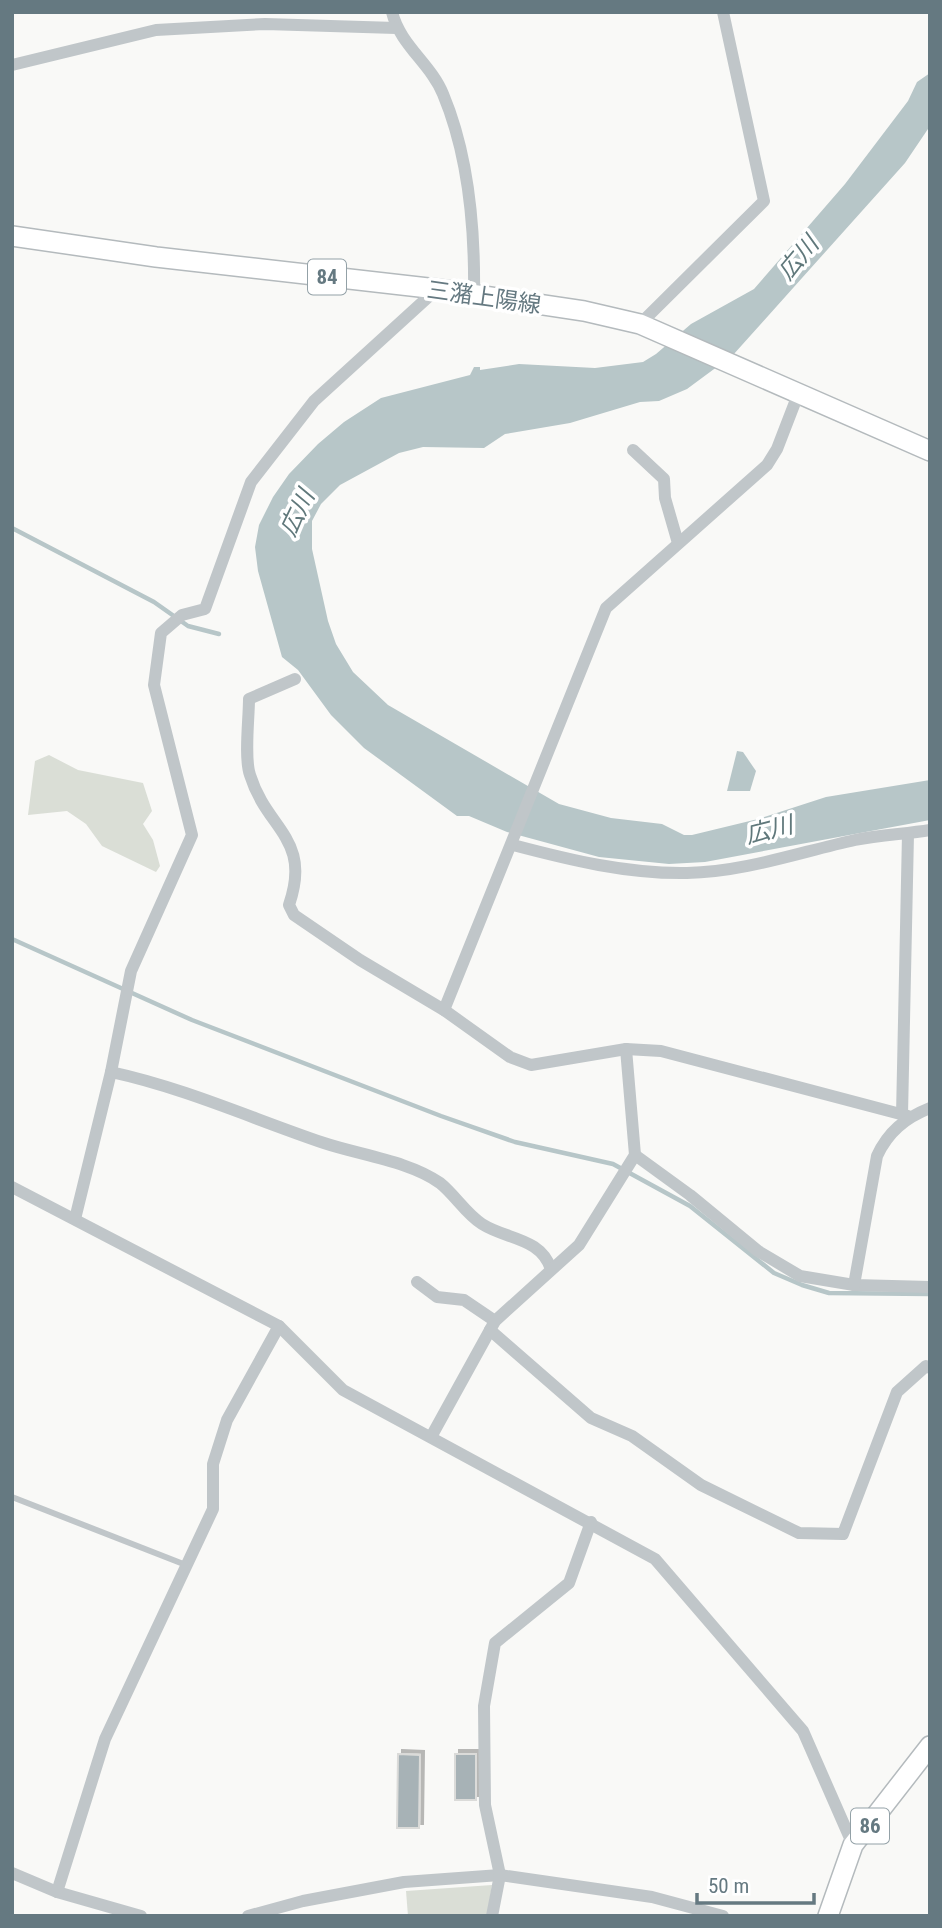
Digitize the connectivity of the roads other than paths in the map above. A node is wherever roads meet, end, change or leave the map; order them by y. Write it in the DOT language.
graph roads {
  1 [pos="392,12"];
  2 [pos="723,12"];
  3 [pos="396,28"];
  4 [pos="12,65"];
  5 [pos="12,236"];
  6 [pos="437,289"];
  7 [pos="474,295"];
  8 [pos="648,327"];
  9 [pos="799,393"];
  10 [pos="633,450"];
  11 [pos="930,451"];
  12 [pos="678,544"];
  13 [pos="295,679"];
  14 [pos="930,831"];
  15 [pos="908,834"];
  16 [pos="514,841"];
  17 [pos="444,1010"];
  18 [pos="626,1049"];
  19 [pos="111,1072"];
  20 [pos="930,1108"];
  21 [pos="905,1116"];
  22 [pos="635,1155"];
  23 [pos="12,1188"];
  24 [pos="75,1219"];
  25 [pos="551,1269"];
  26 [pos="417,1282"];
  27 [pos="854,1285"];
  28 [pos="930,1287"];
  29 [pos="493,1325"];
  30 [pos="278,1326"];
  31 [pos="930,1368"];
  32 [pos="431,1437"];
  33 [pos="12,1497"];
  34 [pos="591,1522"];
  35 [pos="186,1565"];
  36 [pos="930,1745"];
  37 [pos="853,1845"];
  38 [pos="12,1873"];
  39 [pos="500,1875"];
  40 [pos="57,1892"];
  41 [pos="141,1916"];
  42 [pos="248,1916"];
  43 [pos="492,1916"];
  44 [pos="723,1916"];
  45 [pos="828,1916"];
  1 -- 3 [label="street"];
  2 -- 8 [label="street"];
  3 -- 4 [label="street"];
  3 -- 7 [label="street"];
  5 -- 6 [label="main road, 三潴上陽線 / 84"];
  6 -- 7 [label="main road, 三潴上陽線 / 84"];
  6 -- 19 [label="street"];
  7 -- 8 [label="main road, 三潴上陽線 / 84"];
  8 -- 9 [label="main road, 三潴上陽線 / 84"];
  9 -- 11 [label="main road, 三潴上陽線 / 84"];
  9 -- 12 [label="street"];
  10 -- 12 [label="street"];
  12 -- 16 [label="street"];
  13 -- 17 [label="street"];
  14 -- 15 [label="street"];
  15 -- 16 [label="street"];
  15 -- 21 [label="street"];
  16 -- 17 [label="street"];
  17 -- 18 [label="street"];
  18 -- 21 [label="street"];
  18 -- 22 [label="street"];
  19 -- 24 [label="street"];
  19 -- 25 [label="street"];
  20 -- 21 [label="street"];
  21 -- 27 [label="street"];
  22 -- 25 [label="street"];
  22 -- 27 [label="street"];
  23 -- 24 [label="street"];
  24 -- 30 [label="street"];
  25 -- 29 [label="street"];
  26 -- 29 [label="street"];
  27 -- 28 [label="street"];
  29 -- 31 [label="street"];
  29 -- 32 [label="street"];
  30 -- 32 [label="street"];
  30 -- 35 [label="street"];
  32 -- 34 [label="street"];
  33 -- 35 [label="lane"];
  34 -- 37 [label="street"];
  34 -- 39 [label="street"];
  35 -- 40 [label="street"];
  36 -- 37 [label="main road, 86"];
  37 -- 45 [label="main road, 86"];
  38 -- 40 [label="street"];
  39 -- 42 [label="street"];
  39 -- 43 [label="street"];
  39 -- 44 [label="street"];
  40 -- 41 [label="street"];
}
